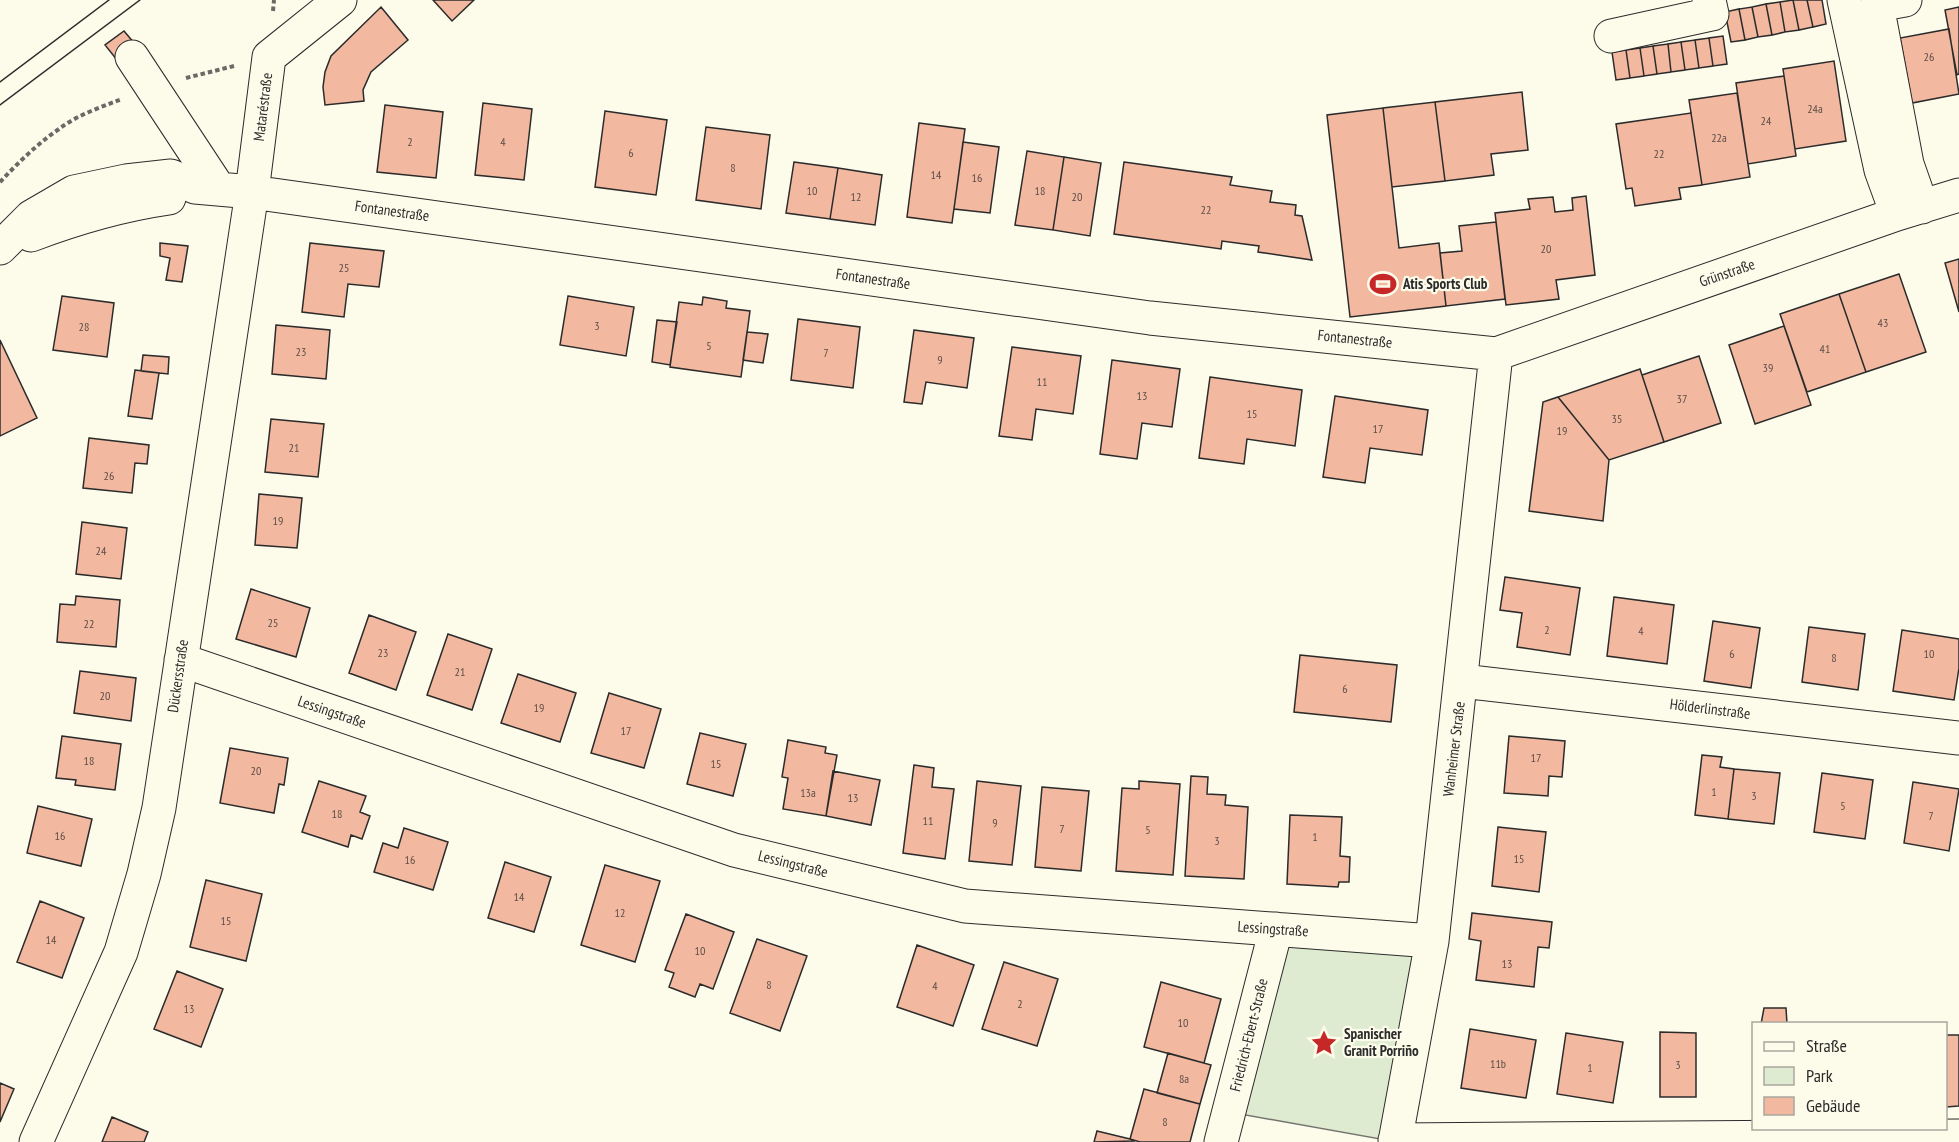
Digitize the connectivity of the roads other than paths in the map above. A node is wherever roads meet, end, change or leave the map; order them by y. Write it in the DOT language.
graph roads {
  1 [pos="340,0"];
  2 [pos="1709,0"];
  3 [pos="1844,0"];
  4 [pos="1905,0"];
  5 [pos="1611,36"];
  6 [pos="132,57"];
  7 [pos="207,188"];
  8 [pos="252,192"];
  9 [pos="1959,195"];
  10 [pos="1910,211"];
  11 [pos="2,246"];
  12 [pos="1496,354"];
  13 [pos="180,660"];
  14 [pos="1462,681"];
  15 [pos="1959,738"];
  16 [pos="1276,929"];
  17 [pos="1432,941"];
  18 [pos="1959,1136"];
  19 [pos="1395,1141"];
  20 [pos="36,1142"];
  21 [pos="1221,1142"];
  1 -- 8 [label="street, Mataréstraße"];
  2 -- 5 [label="street"];
  3 -- 10 [label="street"];
  4 -- 10 [label="street"];
  6 -- 7 [label="street"];
  7 -- 8 [label="street"];
  7 -- 11 [label="street"];
  8 -- 12 [label="street, Fontanestraße"];
  8 -- 13 [label="street, Dückersstraße"];
  9 -- 10 [label="street, Grünstraße"];
  10 -- 12 [label="street, Grünstraße"];
  12 -- 14 [label="street, Wanheimer Straße"];
  13 -- 16 [label="street, Lessingstraße"];
  13 -- 20 [label="street, Dückersstraße"];
  14 -- 15 [label="street, Hölderlinstraße"];
  14 -- 17 [label="street, Wanheimer Straße"];
  16 -- 17 [label="street, Lessingstraße"];
  16 -- 21 [label="street, Friedrich-Ebert-Straße"];
  17 -- 19 [label="street, Wanheimer Straße"];
  18 -- 19 [label="street"];
}
